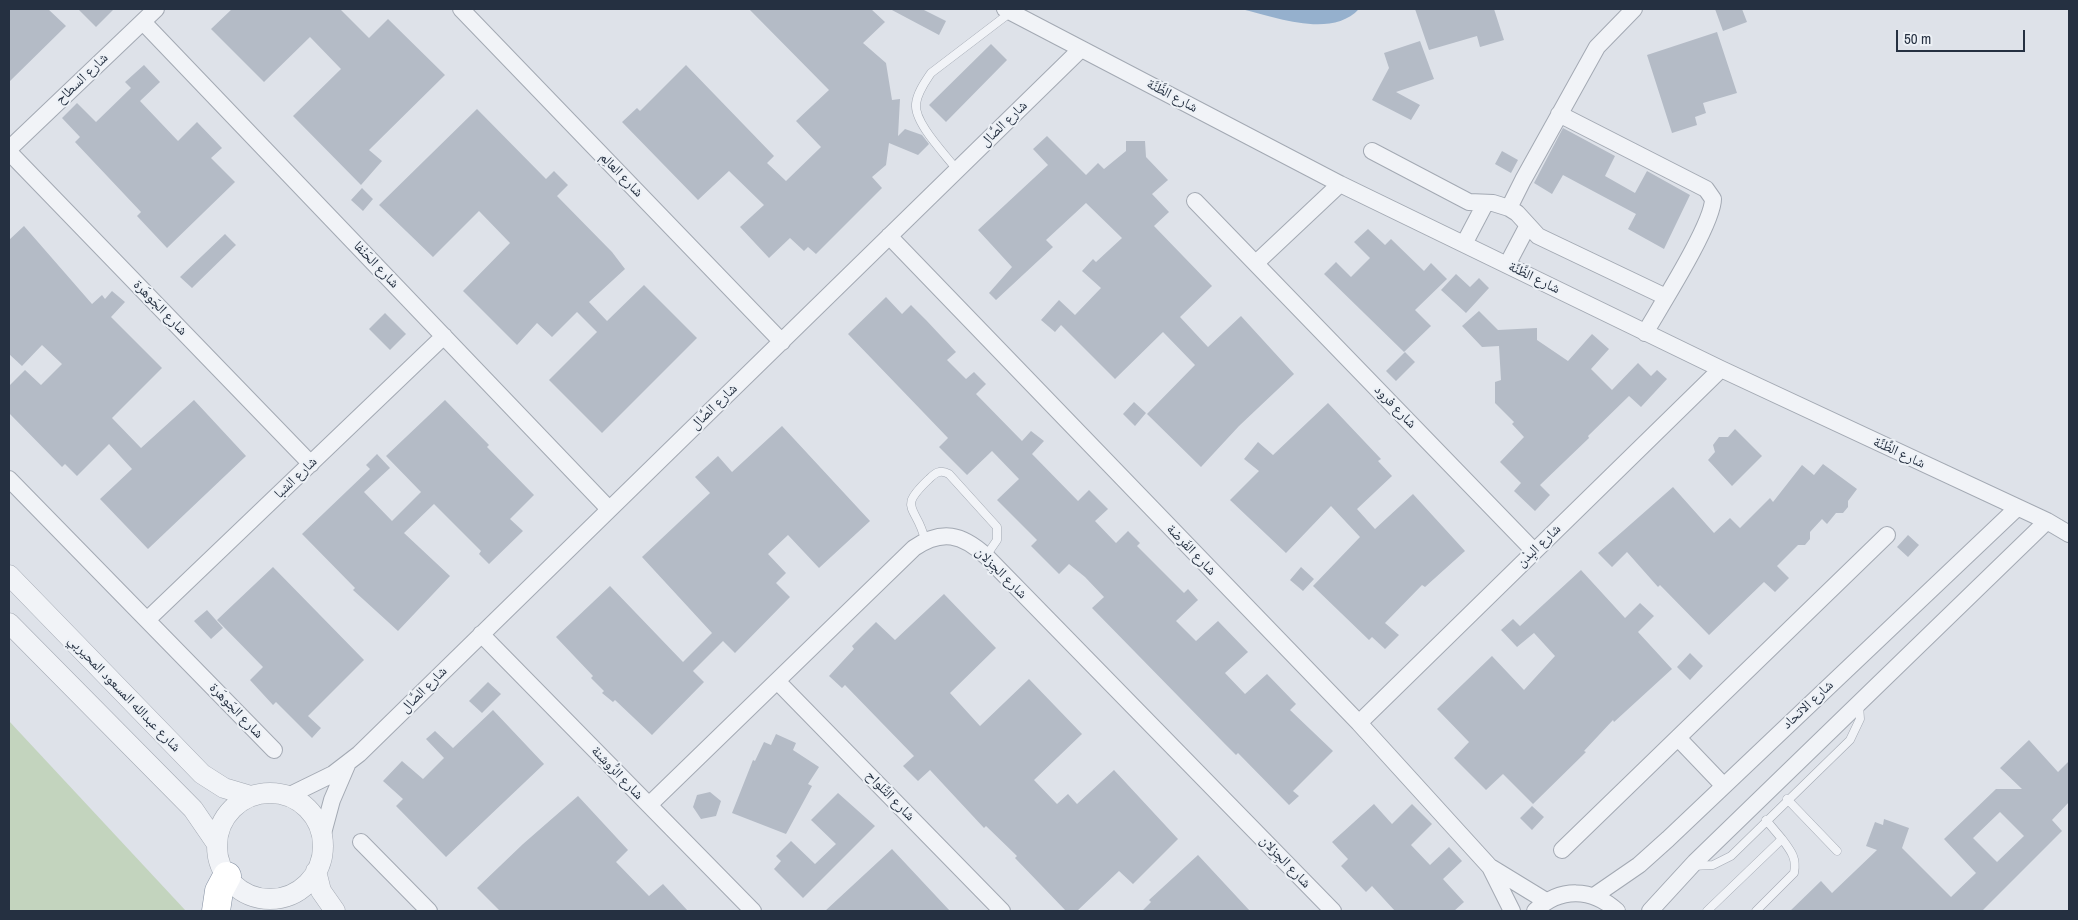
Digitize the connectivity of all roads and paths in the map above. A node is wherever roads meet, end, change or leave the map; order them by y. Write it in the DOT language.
graph roads {
  1 [pos="156,9"];
  2 [pos="461,9"];
  3 [pos="1634,9"];
  4 [pos="1008,10"];
  5 [pos="142,22"];
  6 [pos="1081,49"];
  7 [pos="1559,114"];
  8 [pos="9,151"];
  9 [pos="1372,151"];
  10 [pos="958,170"];
  11 [pos="1340,184"];
  12 [pos="1195,201"];
  13 [pos="1485,204"];
  14 [pos="1509,208"];
  15 [pos="1527,227"];
  16 [pos="889,236"];
  17 [pos="1464,244"];
  18 [pos="1256,263"];
  19 [pos="1507,265"];
  20 [pos="1666,297"];
  21 [pos="1646,333"];
  22 [pos="444,336"];
  23 [pos="782,342"];
  24 [pos="1720,369"];
  25 [pos="311,464"];
  26 [pos="9,479"];
  27 [pos="2017,508"];
  28 [pos="609,509"];
  29 [pos="2047,521"];
  30 [pos="2069,534"];
  31 [pos="1887,535"];
  32 [pos="925,540"];
  33 [pos="1534,551"];
  34 [pos="986,556"];
  35 [pos="9,575"];
  36 [pos="147,620"];
  37 [pos="9,623"];
  38 [pos="481,634"];
  39 [pos="778,681"];
  40 [pos="1859,704"];
  41 [pos="1358,723"];
  42 [pos="1679,739"];
  43 [pos="274,750"];
  44 [pos="347,765"];
  45 [pos="1723,786"];
  46 [pos="251,796"];
  47 [pos="288,796"];
  48 [pos="1787,799"];
  49 [pos="649,805"];
  50 [pos="1766,820"];
  51 [pos="322,837"];
  52 [pos="1782,839"];
  53 [pos="362,842"];
  54 [pos="217,844"];
  55 [pos="1562,850"];
  56 [pos="1837,851"];
  57 [pos="1692,866"];
  58 [pos="1490,867"];
  59 [pos="316,871"];
  60 [pos="227,876"];
  61 [pos="1594,896"];
  62 [pos="269,899"];
  63 [pos="1540,906"];
  64 [pos="216,911"];
  65 [pos="288,911"];
  66 [pos="334,911"];
  67 [pos="429,911"];
  68 [pos="753,911"];
  69 [pos="1002,911"];
  70 [pos="1333,911"];
  71 [pos="1512,911"];
  72 [pos="1617,911"];
  73 [pos="1650,911"];
  74 [pos="1706,911"];
  75 [pos="1756,911"];
  1 -- 5 [label="street, شارع السطاح"];
  2 -- 23 [label="street, شارع العالِم"];
  3 -- 7 [label="street"];
  4 -- 6 [label="street, شارع الظَّنَّة"];
  4 -- 10 [label="lane"];
  5 -- 8 [label="street, شارع السطاح"];
  5 -- 22 [label="street, شارع الحَنْفا"];
  6 -- 10 [label="street, شارع الصَّال"];
  6 -- 11 [label="street, شارع الظَّنَّة"];
  7 -- 14 [label="street"];
  7 -- 20 [label="street"];
  8 -- 25 [label="street, شارع الجَوهَرة"];
  9 -- 13 [label="street"];
  10 -- 16 [label="street, شارع الصَّال"];
  11 -- 17 [label="street, شارع الظَّنَّة"];
  11 -- 18 [label="street"];
  12 -- 18 [label="street, شارع فرود"];
  13 -- 14 [label="street"];
  13 -- 17 [label="street"];
  14 -- 15 [label="street"];
  15 -- 19 [label="street"];
  15 -- 20 [label="street"];
  16 -- 23 [label="street, شارع الصَّال"];
  16 -- 41 [label="street, شارع الفَرضة"];
  17 -- 19 [label="street, شارع الظَّنَّة"];
  18 -- 33 [label="street, شارع فرود"];
  19 -- 21 [label="street, شارع الظَّنَّة"];
  20 -- 21 [label="street"];
  21 -- 24 [label="street, شارع الظَّنَّة"];
  22 -- 25 [label="street, شارع الشبا"];
  22 -- 28 [label="street, شارع الحَنْفا"];
  23 -- 28 [label="street, شارع الصَّال"];
  24 -- 27 [label="street, شارع الظَّنَّة"];
  24 -- 33 [label="street, شارع البِدْن"];
  25 -- 36 [label="street, شارع الشبا"];
  26 -- 36 [label="street, شارع الجَوهَرة"];
  27 -- 29 [label="street, شارع الظَّنَّة"];
  27 -- 45 [label="street, شارع الاتحاد"];
  28 -- 38 [label="street, شارع الصَّال"];
  29 -- 30 [label="street, شارع الظَّنَّة"];
  29 -- 40 [label="street"];
  31 -- 42 [label="street"];
  32 -- 34 [label="street, شارع الجِزلان"];
  32 -- 34 [label="lane"];
  32 -- 39 [label="street"];
  33 -- 41 [label="street, شارع البِدْن"];
  34 -- 70 [label="street, شارع الجِزلان"];
  35 -- 46 [label="street, شارع عبدالله المسعود المحيربي"];
  36 -- 43 [label="street, شارع الجَوهَرة"];
  37 -- 54 [label="street"];
  38 -- 44 [label="street, شارع الصَّال"];
  38 -- 49 [label="street, شارع الرُّوشِنة"];
  39 -- 49 [label="street"];
  39 -- 69 [label="street, شارع التِّلواح"];
  40 -- 48 [label="lane"];
  40 -- 57 [label="street"];
  41 -- 58 [label="street, شارع الفَرضة"];
  42 -- 45 [label="street"];
  42 -- 55 [label="street"];
  44 -- 47 [label="street, شارع الصَّال"];
  44 -- 51 [label="street, شارع الصَّال"];
  45 -- 61 [label="street, شارع الاتحاد"];
  46 -- 47 [label="street"];
  46 -- 54 [label="street"];
  47 -- 51 [label="street"];
  48 -- 50 [label="lane"];
  48 -- 56 [label="lane"];
  49 -- 68 [label="street, شارع الرُّوشِنة"];
  50 -- 52 [label="lane"];
  50 -- 57 [label="lane"];
  51 -- 59 [label="street"];
  52 -- 74 [label="lane"];
  52 -- 75 [label="lane"];
  53 -- 67 [label="street"];
  54 -- 60 [label="street"];
  57 -- 73 [label="street"];
  58 -- 63 [label="street, شارع الفَرضة"];
  58 -- 71 [label="street, شارع الفَرضة"];
  59 -- 62 [label="street"];
  59 -- 66 [label="street"];
  60 -- 62 [label="street"];
  60 -- 64 [label="highway"];
  61 -- 63 [label="street"];
  61 -- 72 [label="street"];
  62 -- 65 [label="street"];
}
